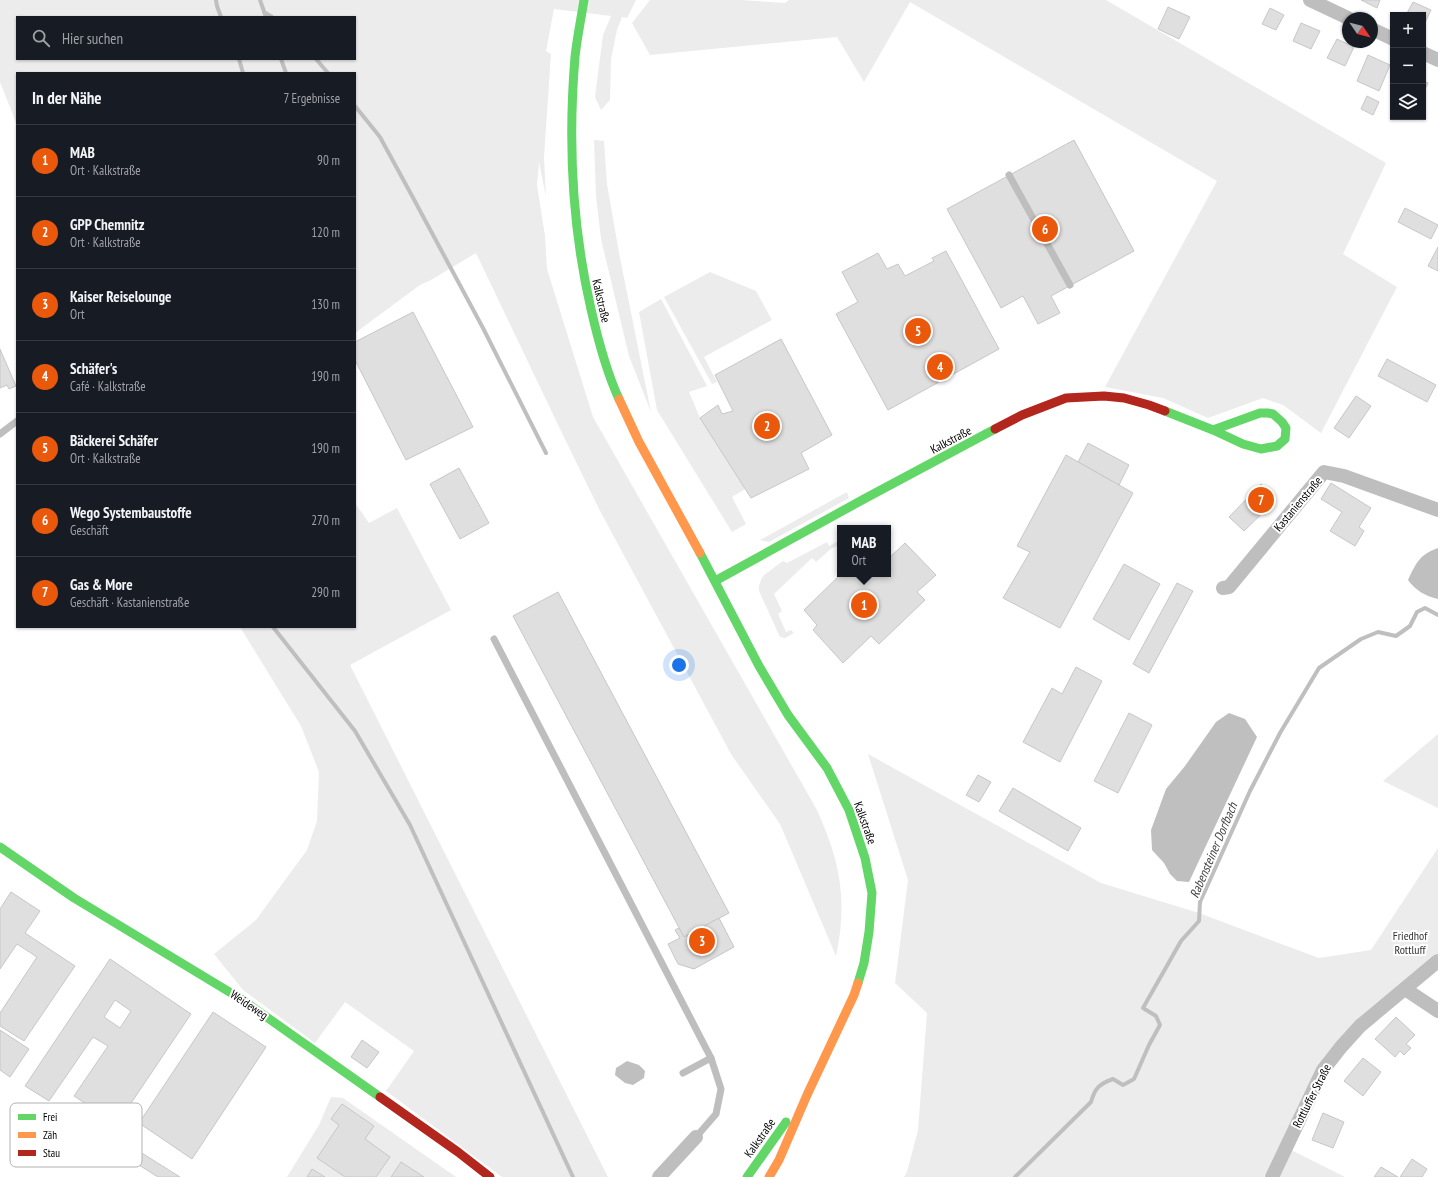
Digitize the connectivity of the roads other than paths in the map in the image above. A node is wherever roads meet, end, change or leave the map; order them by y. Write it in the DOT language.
graph roads {
  1 [pos="584,0"];
  2 [pos="1310,0"];
  3 [pos="1342,15"];
  4 [pos="1378,32"];
  5 [pos="1390,38"];
  6 [pos="1426,54"];
  7 [pos="1438,60"];
  8 [pos="1009,175"];
  9 [pos="1070,285"];
  10 [pos="16,422"];
  11 [pos="1213,430"];
  12 [pos="0,434"];
  13 [pos="1438,510"];
  14 [pos="715,581"];
  15 [pos="1223,588"];
  16 [pos="494,639"];
  17 [pos="0,847"];
  18 [pos="1438,961"];
  19 [pos="1405,989"];
  20 [pos="1438,1011"];
  21 [pos="712,1058"];
  22 [pos="683,1073"];
  23 [pos="807,1095"];
  24 [pos="696,1137"];
  25 [pos="490,1177"];
  26 [pos="659,1177"];
  27 [pos="747,1177"];
  28 [pos="769,1177"];
  29 [pos="1272,1177"];
  1 -- 14 [label="main road, Kalkstraße"];
  2 -- 3 [label="street"];
  4 -- 5 [label="street"];
  6 -- 7 [label="street"];
  8 -- 9 [label="lane"];
  10 -- 12 [label="lane"];
  11 -- 11 [label="main road, Kalkstraße"];
  11 -- 14 [label="main road, Kalkstraße"];
  13 -- 15 [label="street, Kastanienstraße"];
  14 -- 23 [label="main road, Kalkstraße"];
  16 -- 21 [label="lane"];
  17 -- 25 [label="main road, Weideweg"];
  18 -- 19 [label="street, Rottluffer Straße"];
  19 -- 20 [label="street"];
  19 -- 29 [label="street, Rottluffer Straße"];
  21 -- 22 [label="lane"];
  21 -- 24 [label="lane"];
  23 -- 27 [label="main road, Kalkstraße"];
  23 -- 28 [label="main road, Kalkstraße"];
  24 -- 26 [label="street"];
}
